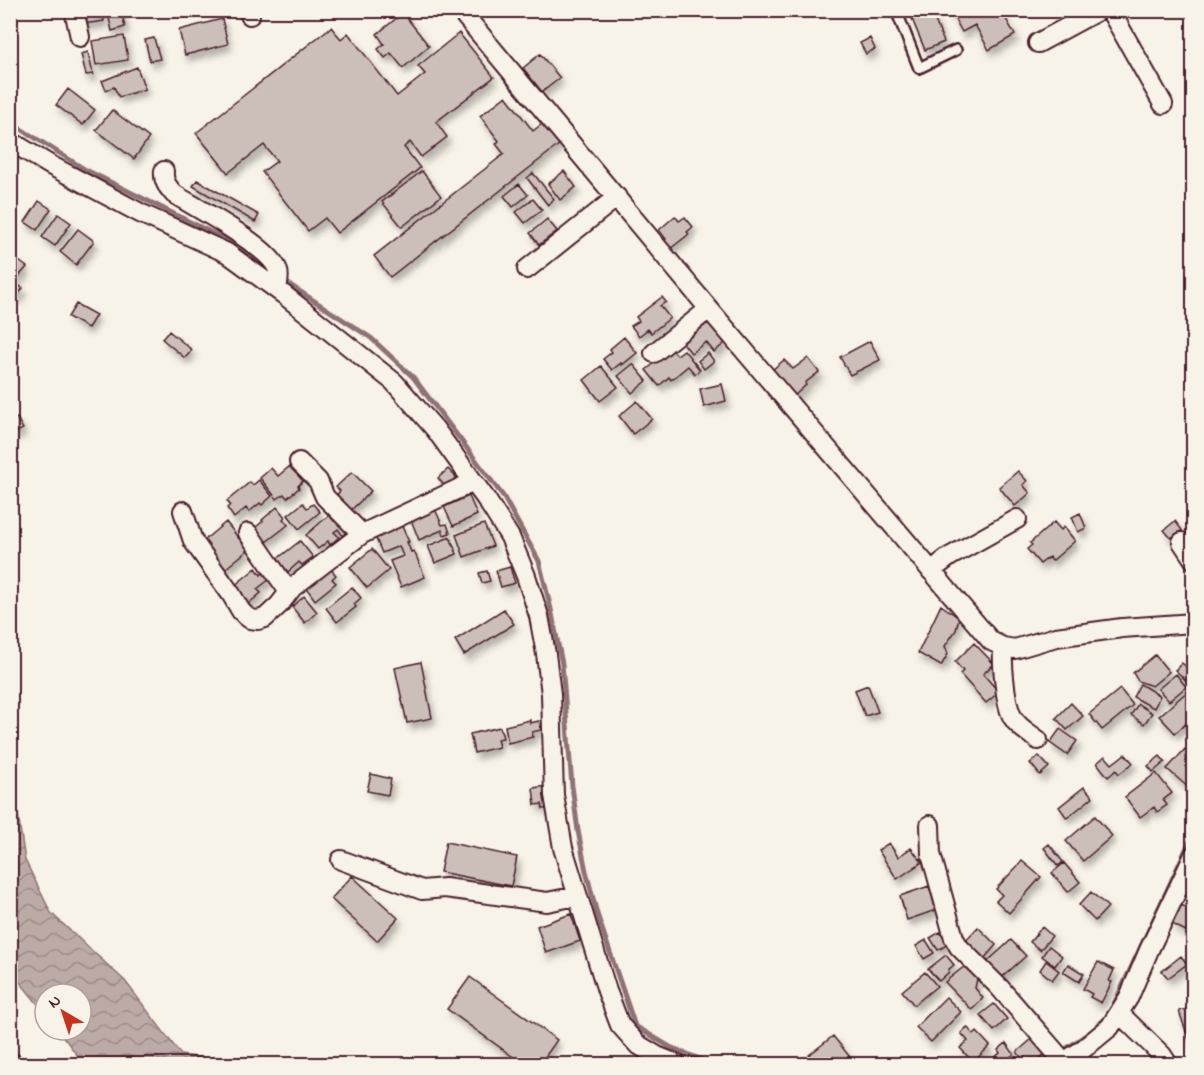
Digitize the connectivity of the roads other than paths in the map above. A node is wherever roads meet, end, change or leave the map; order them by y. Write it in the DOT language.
graph roads {
  1 [pos="74,10"];
  2 [pos="460,10"];
  3 [pos="896,10"];
  4 [pos="1099,10"];
  5 [pos="1110,10"];
  6 [pos="80,37"];
  7 [pos="1038,43"];
  8 [pos="956,50"];
  9 [pos="1163,104"];
  10 [pos="10,141"];
  11 [pos="164,171"];
  12 [pos="616,197"];
  13 [pos="527,269"];
  14 [pos="278,281"];
  15 [pos="709,309"];
  16 [pos="654,353"];
  17 [pos="299,462"];
  18 [pos="473,482"];
  19 [pos="183,512"];
  20 [pos="1017,519"];
  21 [pos="248,533"];
  22 [pos="362,534"];
  23 [pos="1182,542"];
  24 [pos="1194,560"];
  25 [pos="932,571"];
  26 [pos="289,592"];
  27 [pos="1194,623"];
  28 [pos="1004,647"];
  29 [pos="1038,740"];
  30 [pos="930,825"];
  31 [pos="1194,855"];
  32 [pos="341,860"];
  33 [pos="577,896"];
  34 [pos="1119,1012"];
  35 [pos="1060,1059"];
  36 [pos="10,1061"];
  37 [pos="14,1065"];
  38 [pos="677,1065"];
  39 [pos="1168,1065"];
  1 -- 6 [label="street"];
  2 -- 12 [label="street"];
  3 -- 8 [label="lane"];
  4 -- 7 [label="street"];
  5 -- 9 [label="street"];
  10 -- 14 [label="street"];
  11 -- 14 [label="street"];
  12 -- 13 [label="street"];
  12 -- 15 [label="street"];
  14 -- 18 [label="street"];
  15 -- 16 [label="street"];
  15 -- 25 [label="street"];
  17 -- 22 [label="street"];
  18 -- 22 [label="street"];
  18 -- 33 [label="street"];
  19 -- 26 [label="street"];
  20 -- 25 [label="street"];
  21 -- 26 [label="street"];
  22 -- 26 [label="street"];
  23 -- 24 [label="street"];
  25 -- 28 [label="street"];
  27 -- 28 [label="street"];
  28 -- 29 [label="street"];
  30 -- 35 [label="street"];
  31 -- 34 [label="street"];
  32 -- 33 [label="street"];
  33 -- 38 [label="street"];
  34 -- 35 [label="street"];
  34 -- 39 [label="street"];
  36 -- 37 [label="street"];
}
